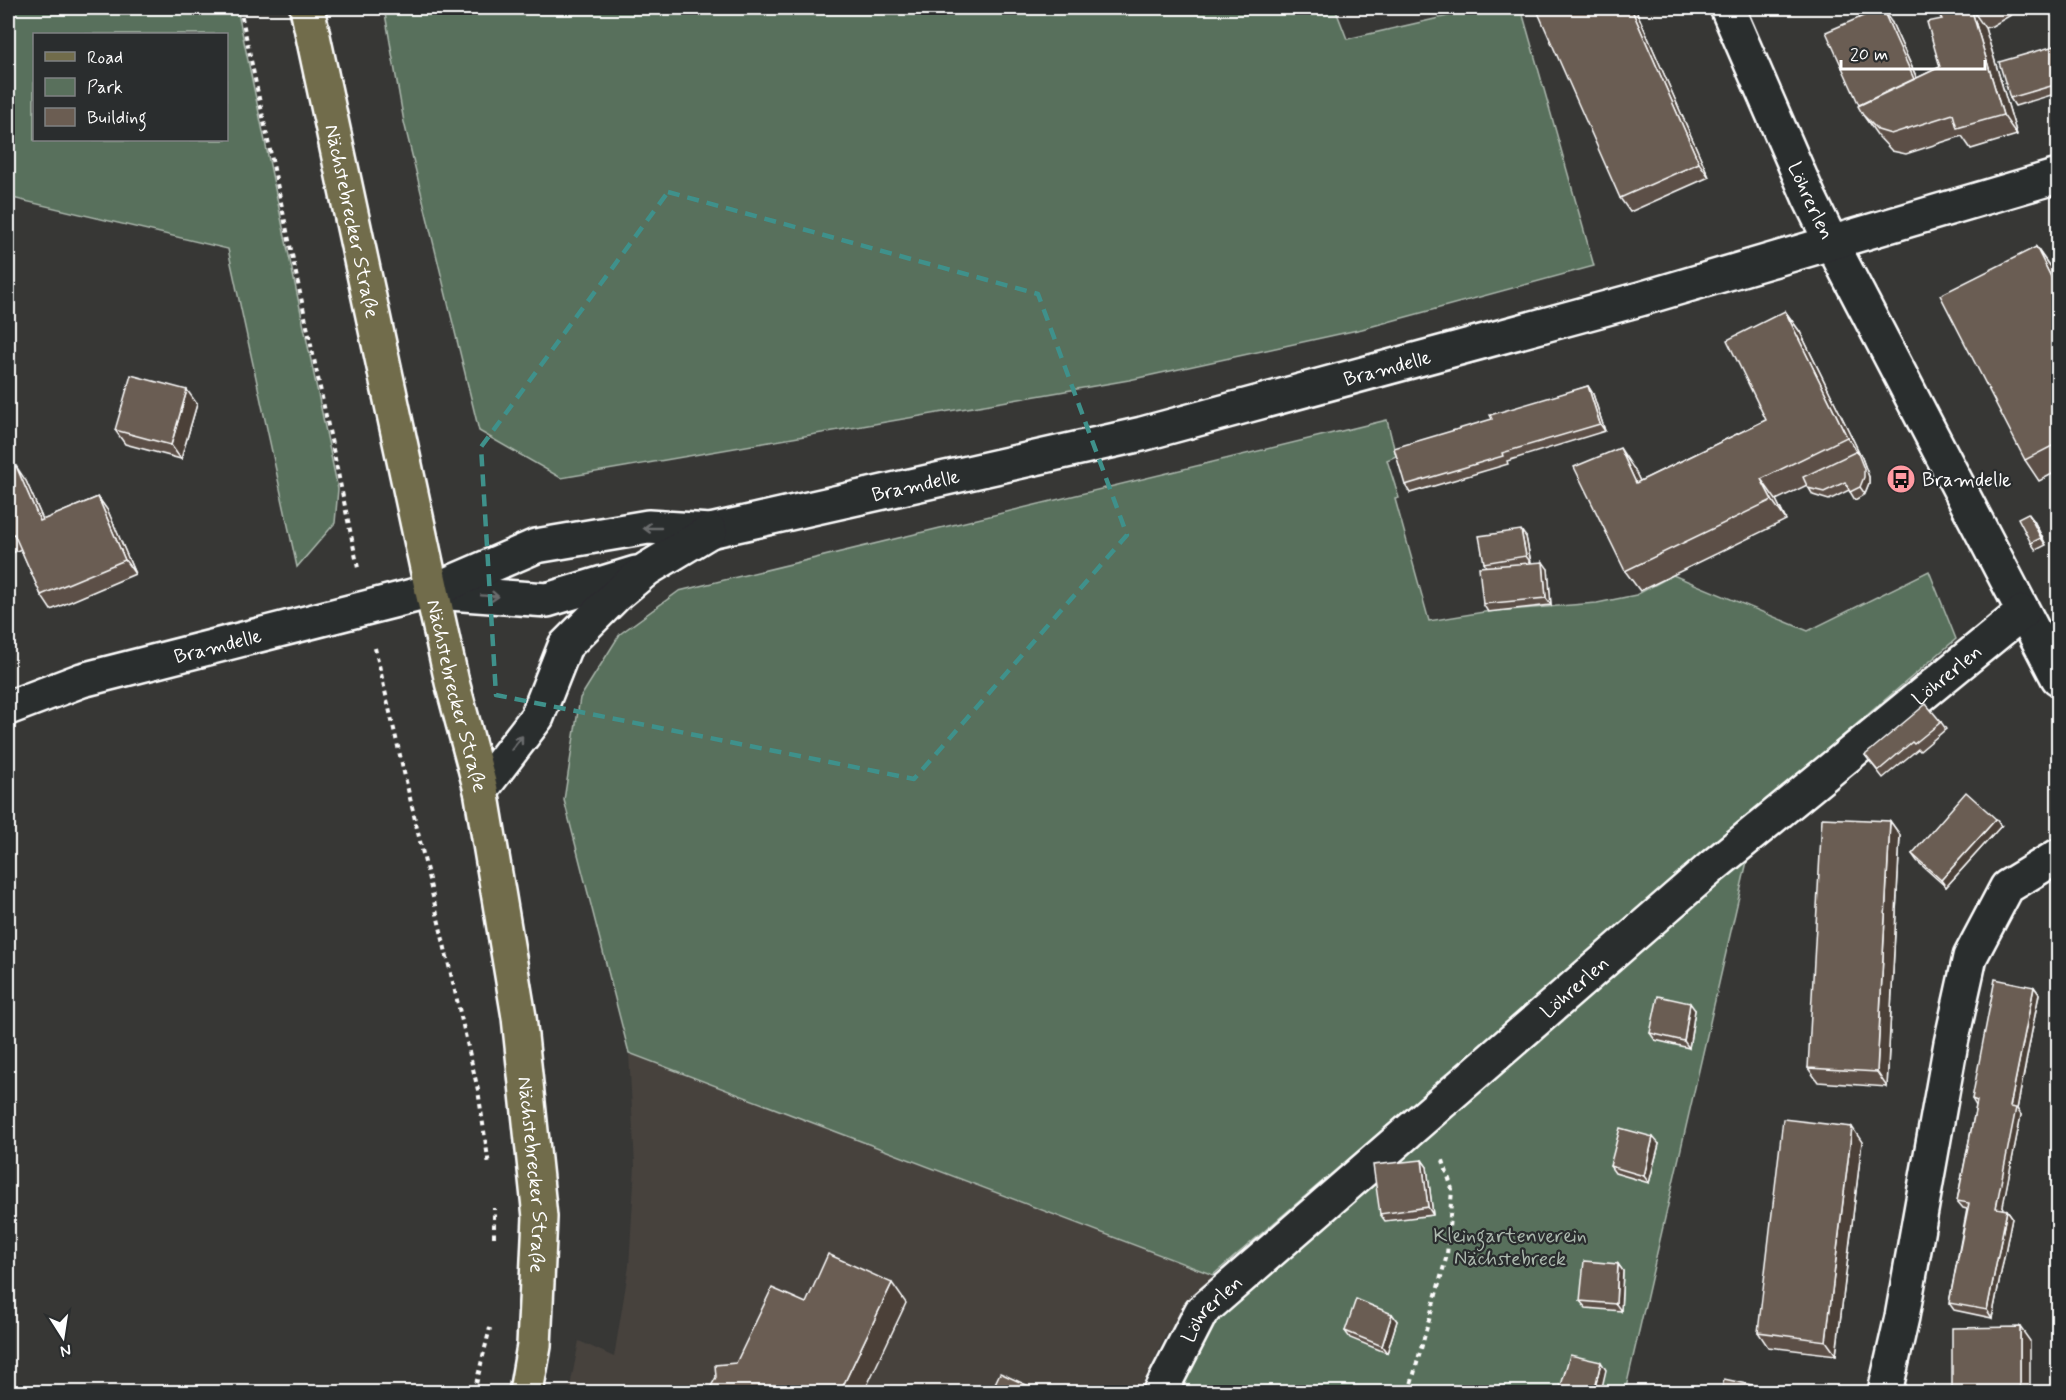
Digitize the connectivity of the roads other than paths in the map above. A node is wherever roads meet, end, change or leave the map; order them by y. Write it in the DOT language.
graph roads {
  1 [pos="307,8"];
  2 [pos="1727,8"];
  3 [pos="2058,176"];
  4 [pos="1831,242"];
  5 [pos="710,531"];
  6 [pos="647,569"];
  7 [pos="432,591"];
  8 [pos="2023,612"];
  9 [pos="2058,678"];
  10 [pos="8,708"];
  11 [pos="481,790"];
  12 [pos="2058,856"];
  13 [pos="526,1392"];
  14 [pos="1160,1392"];
  15 [pos="1885,1392"];
  1 -- 7 [label="main road, Nächstebrecker Straße"];
  2 -- 4 [label="street, Löhrerlen"];
  3 -- 4 [label="street, Bramdelle"];
  4 -- 5 [label="street, Bramdelle"];
  4 -- 8 [label="street, Löhrerlen"];
  5 -- 6 [label="street, Bramdelle"];
  5 -- 7 [label="street, Bramdelle, one-way"];
  7 -- 6 [label="street, Bramdelle, one-way"];
  11 -- 6 [label="street, Bramdelle, one-way"];
  7 -- 10 [label="street, Bramdelle"];
  7 -- 11 [label="main road, Nächstebrecker Straße"];
  8 -- 9 [label="street, Löhrerlen"];
  8 -- 14 [label="street, Löhrerlen"];
  11 -- 13 [label="main road, Nächstebrecker Straße"];
  12 -- 15 [label="street"];
}
